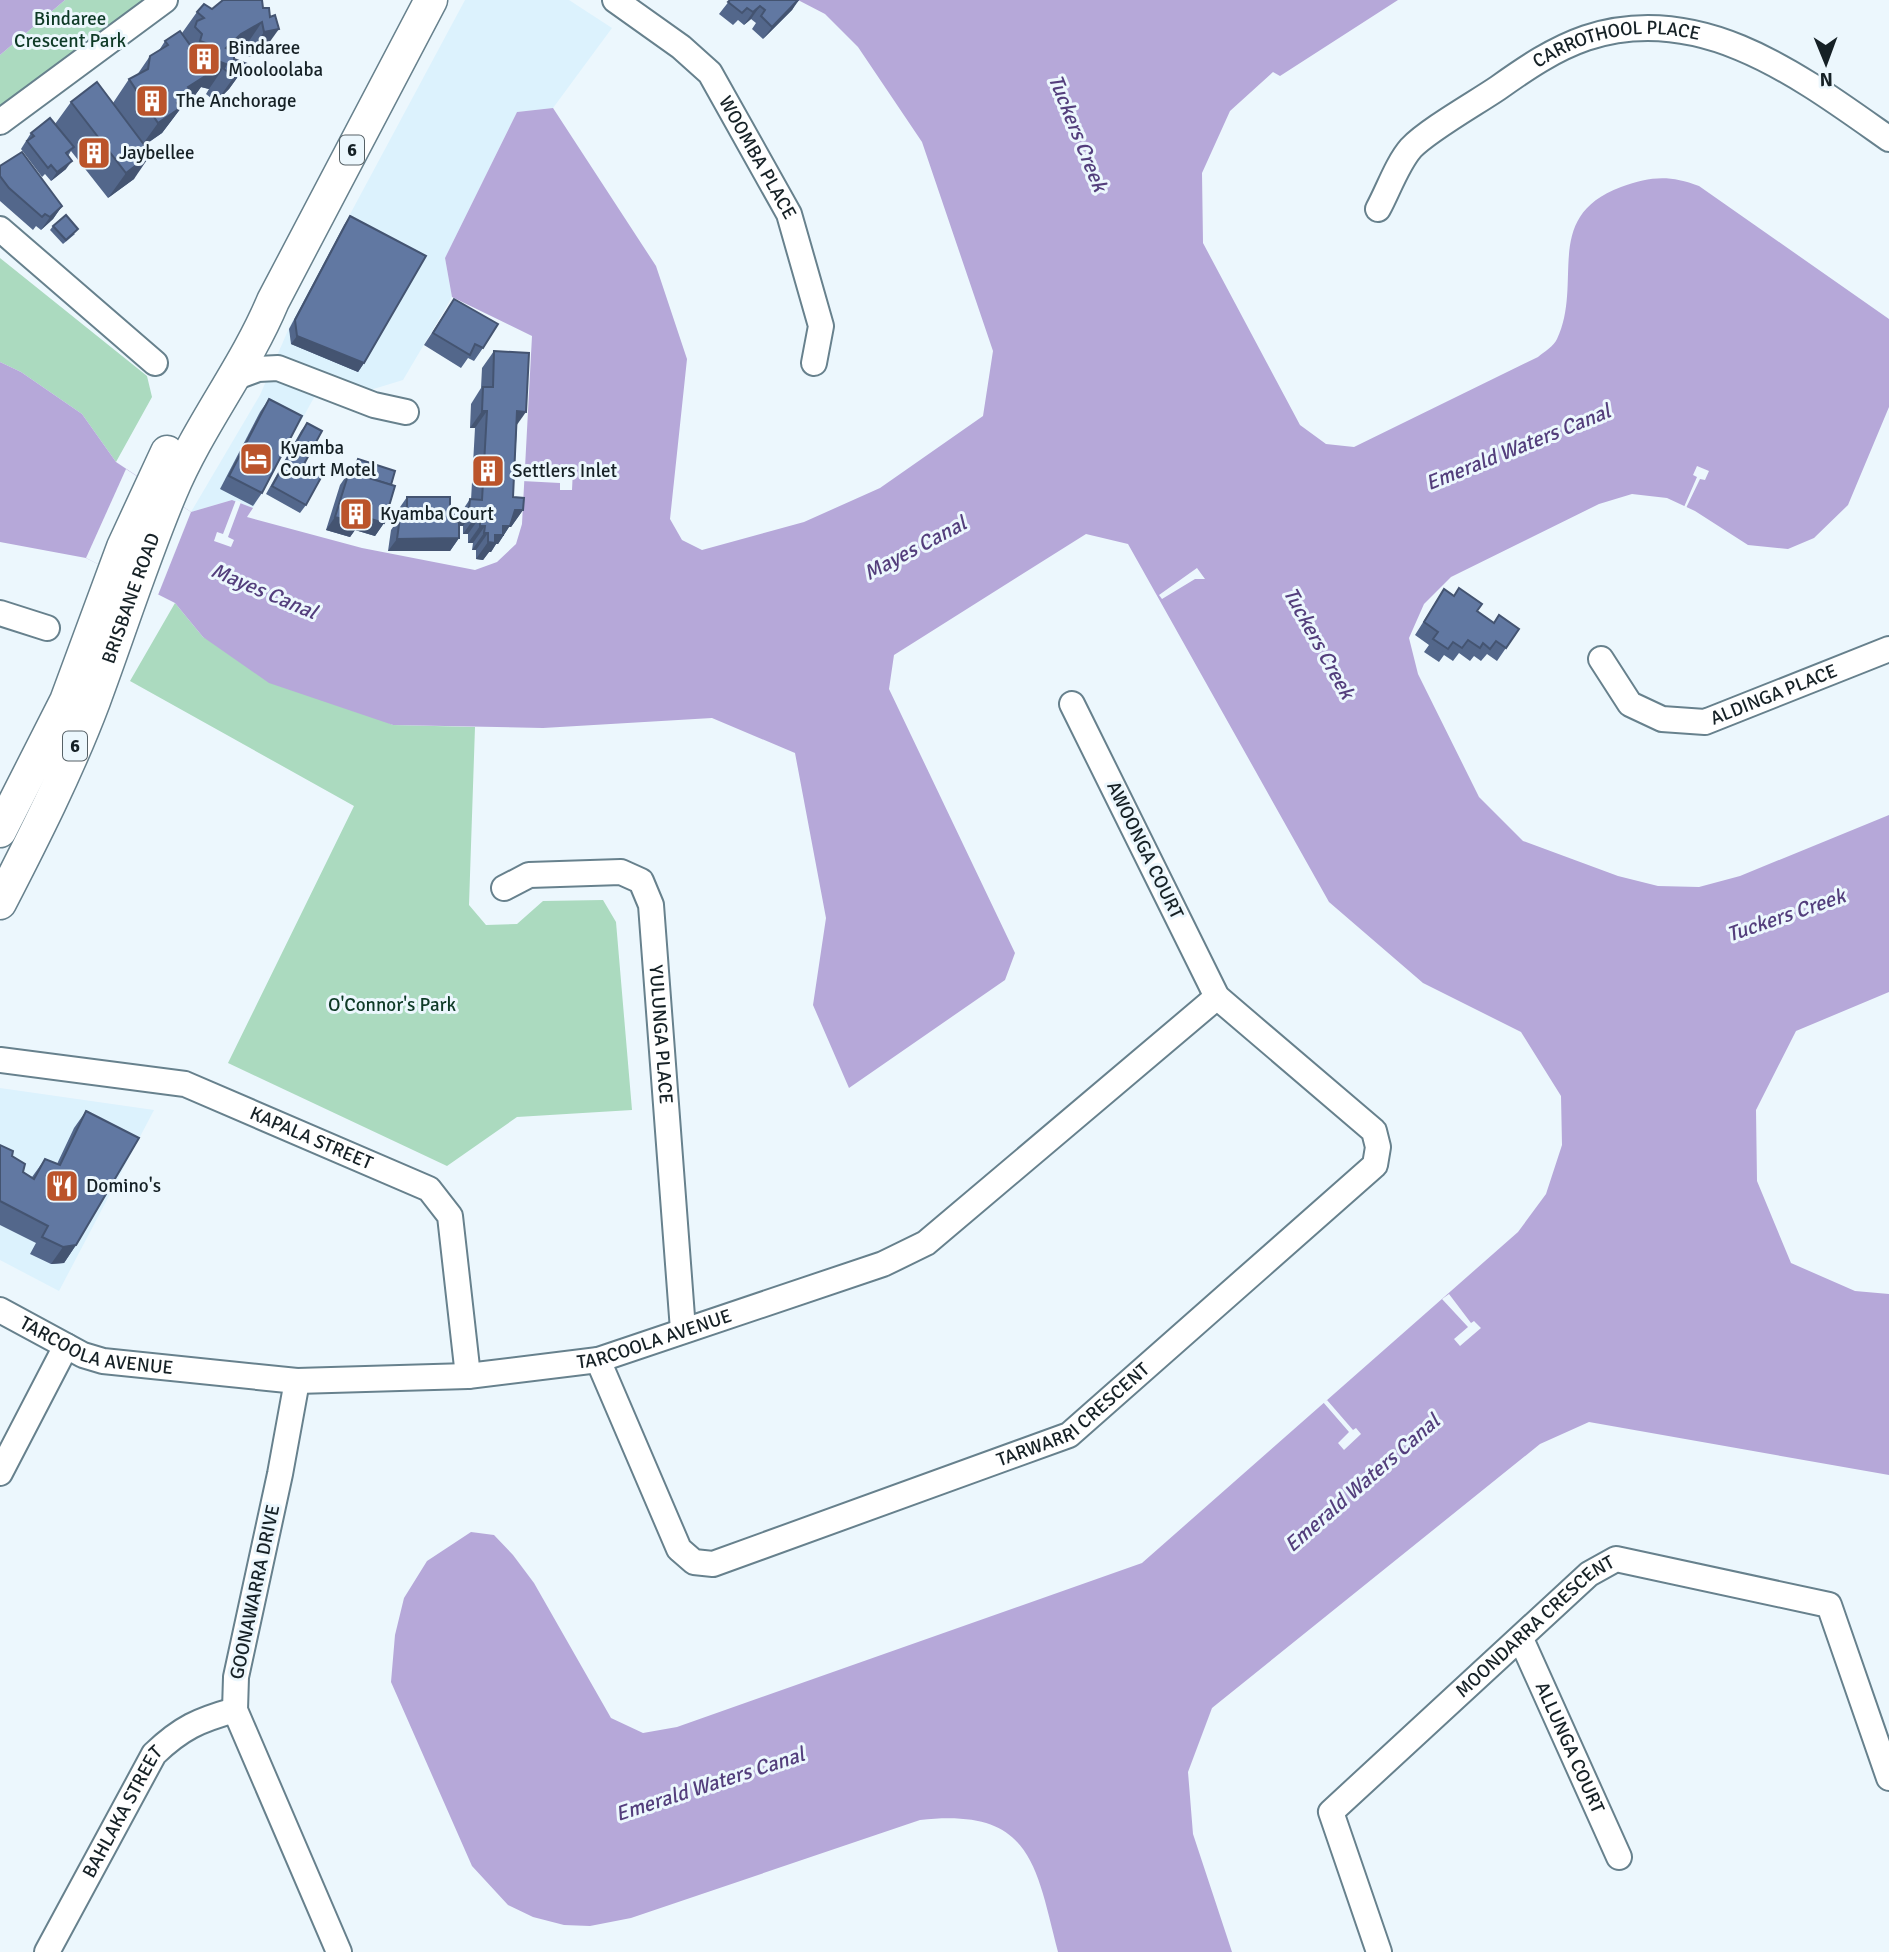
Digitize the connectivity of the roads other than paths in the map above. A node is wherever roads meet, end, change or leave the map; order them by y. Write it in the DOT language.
graph roads {
  1 [pos="165,0"];
  2 [pos="431,0"];
  3 [pos="615,0"];
  4 [pos="0,122"];
  5 [pos="1889,139"];
  6 [pos="1378,209"];
  7 [pos="0,229"];
  8 [pos="269,309"];
  9 [pos="155,363"];
  10 [pos="814,363"];
  11 [pos="285,370"];
  12 [pos="231,379"];
  13 [pos="406,412"];
  14 [pos="162,486"];
  15 [pos="124,578"];
  16 [pos="0,612"];
  17 [pos="47,628"];
  18 [pos="1889,649"];
  19 [pos="1601,659"];
  20 [pos="1072,704"];
  21 [pos="0,831"];
  22 [pos="503,888"];
  23 [pos="0,903"];
  24 [pos="1217,997"];
  25 [pos="0,1060"];
  26 [pos="0,1310"];
  27 [pos="683,1330"];
  28 [pos="66,1346"];
  29 [pos="598,1360"];
  30 [pos="468,1376"];
  31 [pos="296,1381"];
  32 [pos="0,1473"];
  33 [pos="1521,1639"];
  34 [pos="235,1710"];
  35 [pos="1889,1778"];
  36 [pos="1619,1857"];
  37 [pos="47,1952"];
  38 [pos="339,1952"];
  39 [pos="1379,1952"];
  1 -- 4 [label="street"];
  2 -- 8 [label="main road, BRISBANE ROAD / 6"];
  3 -- 10 [label="street, WOOMBA PLACE"];
  5 -- 6 [label="street, CARROTHOOL PLACE"];
  7 -- 9 [label="street"];
  8 -- 11 [label="street"];
  8 -- 12 [label="main road, BRISBANE ROAD"];
  8 -- 14 [label="main road, BRISBANE ROAD / 6"];
  11 -- 12 [label="street"];
  11 -- 13 [label="street"];
  12 -- 14 [label="main road, BRISBANE ROAD"];
  14 -- 15 [label="main road, BRISBANE ROAD / 6"];
  15 -- 21 [label="main road, BRISBANE ROAD / 6"];
  15 -- 23 [label="main road, BRISBANE ROAD / 6"];
  16 -- 17 [label="street"];
  18 -- 19 [label="street, ALDINGA PLACE"];
  20 -- 24 [label="street, AWOONGA COURT"];
  22 -- 27 [label="street, YULUNGA PLACE"];
  24 -- 27 [label="street, TARCOOLA AVENUE"];
  24 -- 29 [label="street, TARWARRI CRESCENT"];
  25 -- 30 [label="street, KAPALA STREET"];
  26 -- 28 [label="street, TARCOOLA AVENUE"];
  27 -- 29 [label="street, TARCOOLA AVENUE"];
  28 -- 31 [label="street, TARCOOLA AVENUE"];
  28 -- 32 [label="street"];
  29 -- 30 [label="street, TARCOOLA AVENUE"];
  30 -- 31 [label="street, TARCOOLA AVENUE"];
  31 -- 34 [label="street, GOONAWARRA DRIVE"];
  33 -- 35 [label="street, MOONDARRA CRESCENT"];
  33 -- 36 [label="street, ALLUNGA COURT"];
  33 -- 39 [label="street, MOONDARRA CRESCENT"];
  34 -- 37 [label="street, BAHLAKA STREET"];
  34 -- 38 [label="street, GOONAWARRA DRIVE"];
}
